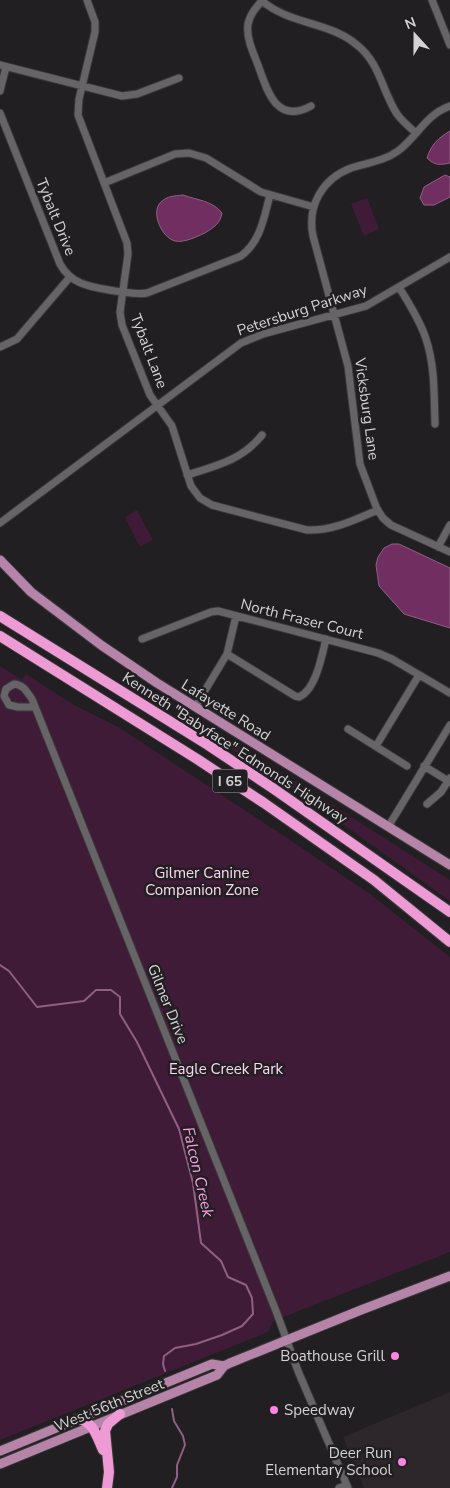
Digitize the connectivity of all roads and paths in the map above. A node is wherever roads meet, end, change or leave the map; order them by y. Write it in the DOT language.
graph roads {
  1 [pos="87,0"];
  2 [pos="261,0"];
  3 [pos="432,0"];
  4 [pos="450,45"];
  5 [pos="3,66"];
  6 [pos="179,78"];
  7 [pos="82,86"];
  8 [pos="0,91"];
  9 [pos="312,106"];
  10 [pos="450,106"];
  11 [pos="0,114"];
  12 [pos="416,133"];
  13 [pos="104,183"];
  14 [pos="270,194"];
  15 [pos="314,207"];
  16 [pos="450,256"];
  17 [pos="70,277"];
  18 [pos="399,287"];
  19 [pos="122,292"];
  20 [pos="335,315"];
  21 [pos="0,347"];
  22 [pos="158,405"];
  23 [pos="435,424"];
  24 [pos="262,435"];
  25 [pos="187,475"];
  26 [pos="378,510"];
  27 [pos="0,523"];
  28 [pos="450,525"];
  29 [pos="438,547"];
  30 [pos="450,552"];
  31 [pos="0,560"];
  32 [pos="0,616"];
  33 [pos="236,616"];
  34 [pos="0,636"];
  35 [pos="142,639"];
  36 [pos="326,640"];
  37 [pos="227,654"];
  38 [pos="419,675"];
  39 [pos="450,693"];
  40 [pos="34,707"];
  41 [pos="195,707"];
  42 [pos="450,725"];
  43 [pos="348,730"];
  44 [pos="376,746"];
  45 [pos="407,766"];
  46 [pos="424,766"];
  47 [pos="449,780"];
  48 [pos="427,804"];
  49 [pos="388,827"];
  50 [pos="450,865"];
  51 [pos="450,912"];
  52 [pos="450,942"];
  53 [pos="450,1276"];
  54 [pos="286,1340"];
  55 [pos="224,1366"];
  56 [pos="120,1414"];
  57 [pos="77,1419"];
  58 [pos="92,1426"];
  59 [pos="0,1451"];
  60 [pos="107,1458"];
  61 [pos="0,1464"];
  62 [pos="348,1486"];
  63 [pos="107,1488"];
  64 [pos="339,1488"];
  1 -- 7 [label="street, Tybalt Lane"];
  2 -- 9 [label="street"];
  2 -- 12 [label="street"];
  3 -- 4 [label="street"];
  5 -- 7 [label="street"];
  5 -- 8 [label="street"];
  6 -- 7 [label="street"];
  7 -- 13 [label="street, Tybalt Lane"];
  10 -- 12 [label="street"];
  11 -- 17 [label="street, Tybalt Drive"];
  12 -- 15 [label="street"];
  13 -- 14 [label="street"];
  13 -- 19 [label="street, Tybalt Lane"];
  14 -- 15 [label="street"];
  14 -- 19 [label="street, Tybalt Drive"];
  15 -- 20 [label="street, Vicksburg Lane"];
  16 -- 18 [label="street, Petersburg Parkway"];
  17 -- 19 [label="street, Tybalt Drive"];
  17 -- 21 [label="street"];
  18 -- 20 [label="street, Petersburg Parkway"];
  18 -- 23 [label="street"];
  19 -- 22 [label="street, Tybalt Lane"];
  20 -- 22 [label="street, Petersburg Parkway"];
  20 -- 26 [label="street, Vicksburg Lane"];
  22 -- 25 [label="street, Tybalt Lane"];
  22 -- 27 [label="street, Petersburg Parkway"];
  24 -- 25 [label="street"];
  25 -- 26 [label="street, Tybalt Lane"];
  26 -- 29 [label="street, Vicksburg Lane"];
  28 -- 29 [label="street"];
  29 -- 30 [label="street, Vicksburg Lane"];
  31 -- 41 [label="main road, Lafayette Road"];
  32 -- 51 [label="highway, Kenneth \"Babyface\" Edmonds Highway / I 65"];
  33 -- 35 [label="street, North Fraser Court"];
  33 -- 36 [label="street, North Fraser Court"];
  33 -- 37 [label="street"];
  34 -- 52 [label="highway, Kenneth \"Babyface\" Edmonds Highway / I 65"];
  36 -- 37 [label="street"];
  36 -- 38 [label="street, North Fraser Court"];
  37 -- 41 [label="street"];
  38 -- 39 [label="street, North Fraser Court"];
  38 -- 44 [label="street"];
  40 -- 54 [label="street, Gilmer Drive"];
  41 -- 49 [label="main road, Lafayette Road"];
  42 -- 46 [label="street"];
  43 -- 44 [label="street"];
  44 -- 45 [label="street"];
  46 -- 47 [label="street"];
  46 -- 49 [label="street"];
  47 -- 48 [label="street"];
  49 -- 50 [label="main road, Lafayette Road"];
  53 -- 54 [label="main road, West 56th Street"];
  54 -- 55 [label="main road, West 56th Street"];
  54 -- 62 [label="street, Gilmer Drive"];
  55 -- 56 [label="main road, West 56th Street"];
  55 -- 57 [label="main road, West 56th Street"];
  56 -- 58 [label="main road, West 56th Street"];
  56 -- 60 [label="highway"];
  57 -- 58 [label="highway"];
  57 -- 59 [label="main road, West 56th Street"];
  58 -- 60 [label="highway"];
  58 -- 61 [label="main road, West 56th Street"];
  60 -- 63 [label="highway"];
  62 -- 64 [label="street"];
}
